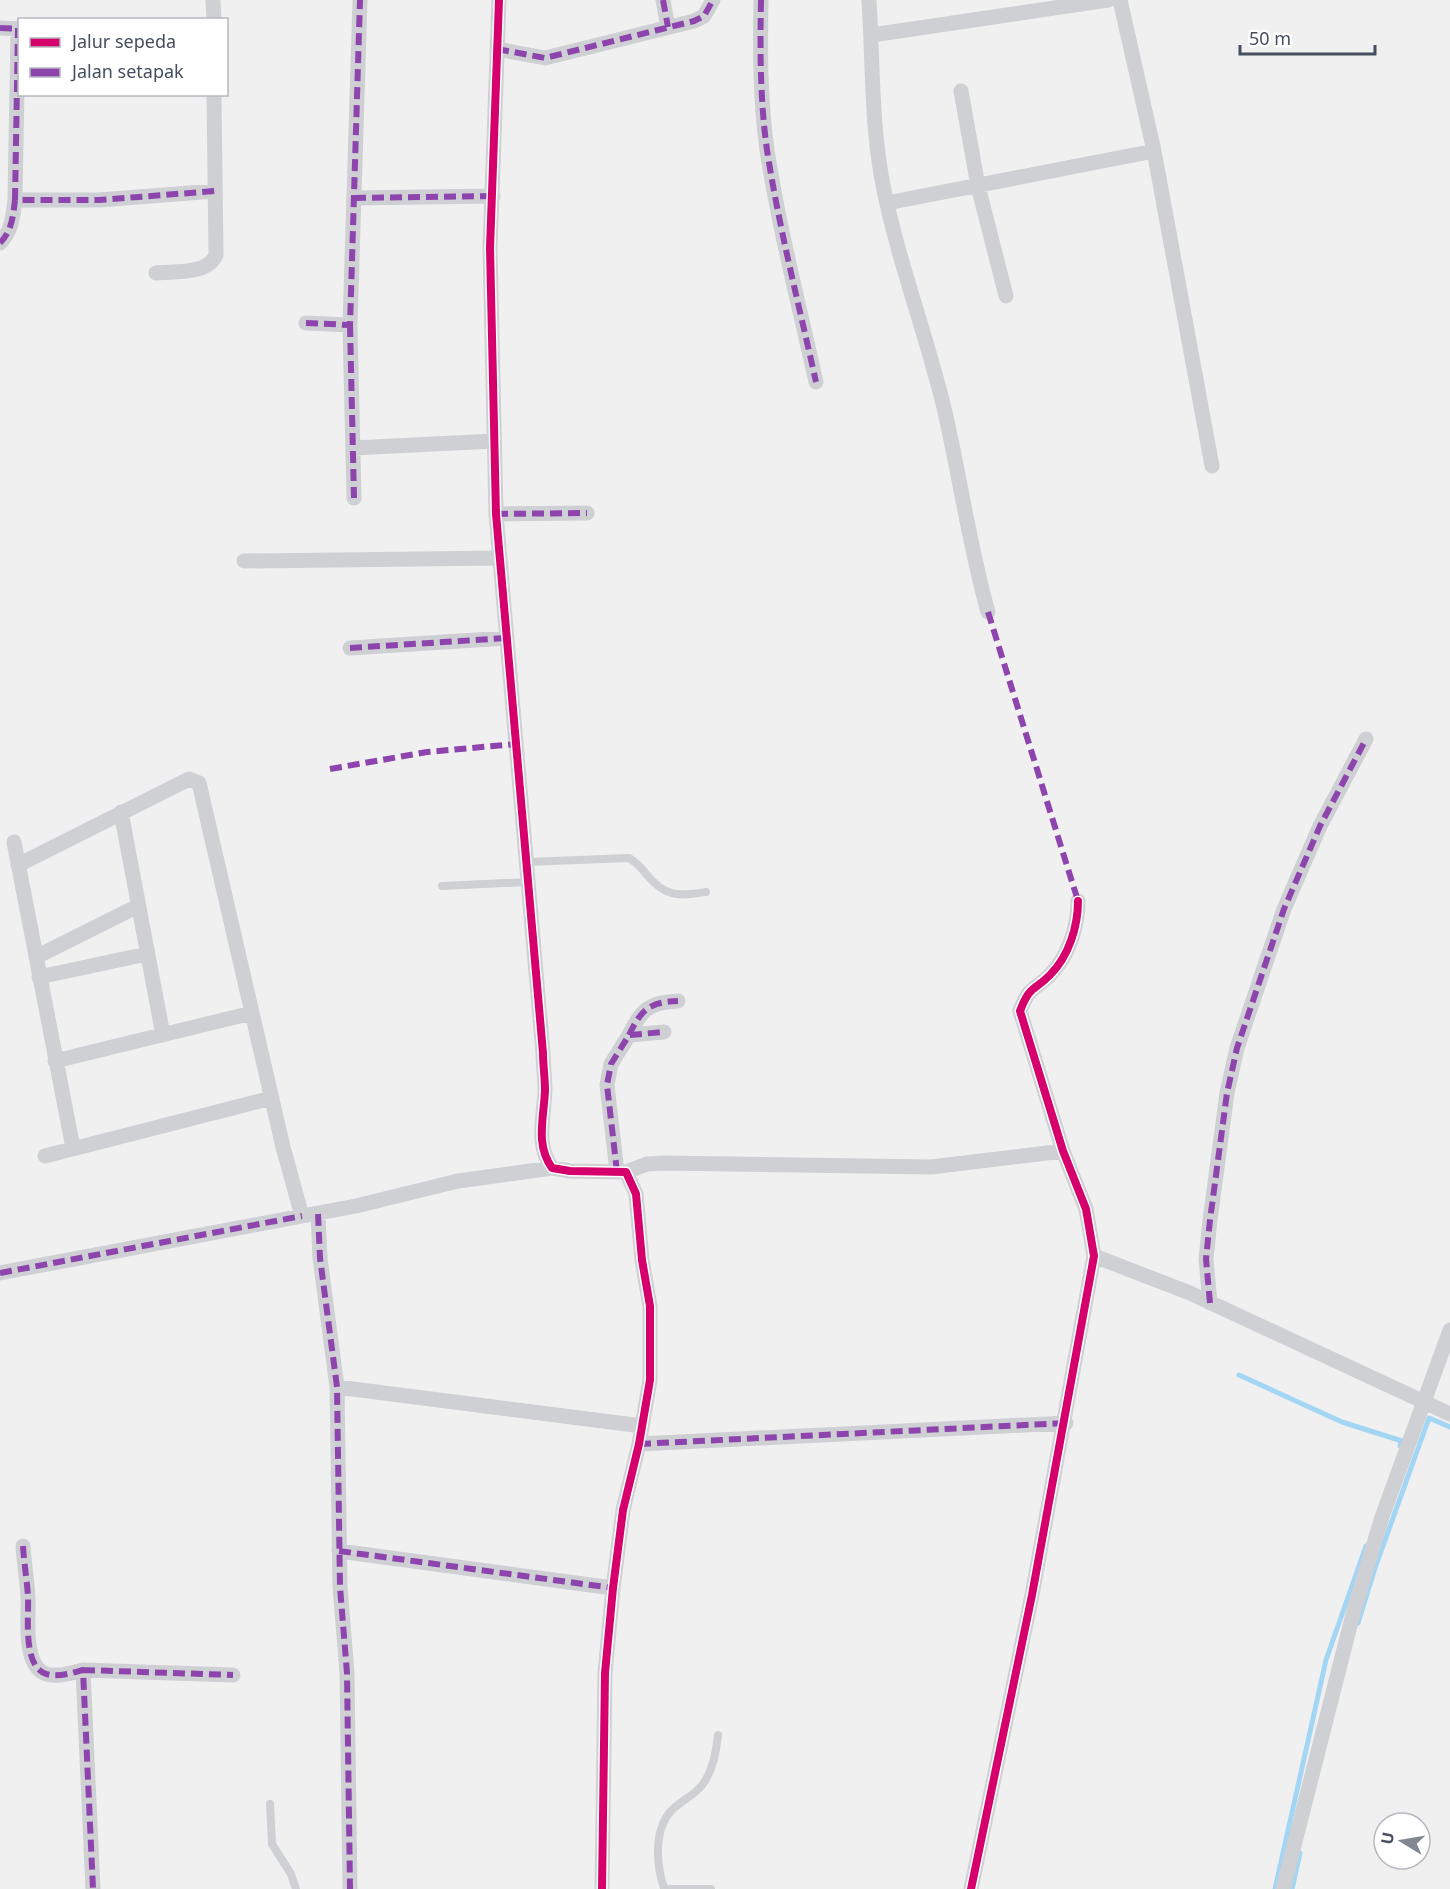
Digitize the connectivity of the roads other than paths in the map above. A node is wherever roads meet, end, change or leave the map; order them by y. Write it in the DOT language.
graph roads {
  1 [pos="213,0"];
  2 [pos="360,0"];
  3 [pos="499,0"];
  4 [pos="663,0"];
  5 [pos="713,0"];
  6 [pos="761,0"];
  7 [pos="869,0"];
  8 [pos="1108,0"];
  9 [pos="1120,0"];
  10 [pos="213,18"];
  11 [pos="668,27"];
  12 [pos="0,28"];
  13 [pos="18,28"];
  14 [pos="872,35"];
  15 [pos="497,49"];
  16 [pos="18,71"];
  17 [pos="961,91"];
  18 [pos="214,96"];
  19 [pos="1154,151"];
  20 [pos="978,186"];
  21 [pos="215,191"];
  22 [pos="493,196"];
  23 [pos="354,198"];
  24 [pos="15,200"];
  25 [pos="887,203"];
  26 [pos="0,243"];
  27 [pos="156,273"];
  28 [pos="1006,296"];
  29 [pos="306,323"];
  30 [pos="350,325"];
  31 [pos="816,382"];
  32 [pos="494,441"];
  33 [pos="353,448"];
  34 [pos="1212,466"];
  35 [pos="354,498"];
  36 [pos="496,513"];
  37 [pos="587,513"];
  38 [pos="500,558"];
  39 [pos="244,561"];
  40 [pos="988,612"];
  41 [pos="507,638"];
  42 [pos="350,648"];
  43 [pos="1366,739"];
  44 [pos="121,812"];
  45 [pos="14,842"];
  46 [pos="527,862"];
  47 [pos="18,865"];
  48 [pos="528,882"];
  49 [pos="442,886"];
  50 [pos="706,892"];
  51 [pos="1078,901"];
  52 [pos="138,906"];
  53 [pos="147,954"];
  54 [pos="36,957"];
  55 [pos="39,977"];
  56 [pos="678,1001"];
  57 [pos="252,1013"];
  58 [pos="664,1032"];
  59 [pos="163,1035"];
  60 [pos="629,1035"];
  61 [pos="55,1061"];
  62 [pos="272,1098"];
  63 [pos="73,1148"];
  64 [pos="1063,1151"];
  65 [pos="45,1156"];
  66 [pos="552,1168"];
  67 [pos="622,1172"];
  68 [pos="310,1215"];
  69 [pos="1094,1256"];
  70 [pos="0,1273"];
  71 [pos="1210,1303"];
  72 [pos="1450,1330"];
  73 [pos="337,1387"];
  74 [pos="1425,1403"];
  75 [pos="1450,1414"];
  76 [pos="1066,1423"];
  77 [pos="642,1426"];
  78 [pos="639,1444"];
  79 [pos="22,1546"];
  80 [pos="339,1551"];
  81 [pos="613,1588"];
  82 [pos="83,1670"];
  83 [pos="233,1675"];
  84 [pos="718,1735"];
  85 [pos="270,1804"];
  86 [pos="664,1888"];
  87 [pos="93,1889"];
  88 [pos="296,1889"];
  89 [pos="350,1889"];
  90 [pos="602,1889"];
  91 [pos="711,1889"];
  92 [pos="971,1889"];
  93 [pos="1283,1889"];
  1 -- 10 [label="street"];
  2 -- 23 [label="street"];
  3 -- 15 [label="street"];
  4 -- 11 [label="street"];
  5 -- 11 [label="street"];
  6 -- 31 [label="street"];
  7 -- 14 [label="street"];
  8 -- 14 [label="street"];
  9 -- 19 [label="street"];
  11 -- 15 [label="street"];
  12 -- 13 [label="street"];
  14 -- 25 [label="street"];
  15 -- 22 [label="street"];
  16 -- 24 [label="street"];
  17 -- 20 [label="street"];
  18 -- 21 [label="street"];
  19 -- 20 [label="street"];
  19 -- 34 [label="street"];
  20 -- 25 [label="street"];
  20 -- 28 [label="street"];
  21 -- 24 [label="street"];
  21 -- 27 [label="street"];
  22 -- 23 [label="street"];
  22 -- 32 [label="street"];
  23 -- 30 [label="street"];
  24 -- 26 [label="street"];
  25 -- 40 [label="street"];
  29 -- 30 [label="street"];
  30 -- 33 [label="street"];
  32 -- 33 [label="street"];
  32 -- 36 [label="street"];
  33 -- 35 [label="street"];
  36 -- 37 [label="street"];
  36 -- 38 [label="street"];
  38 -- 39 [label="street"];
  38 -- 41 [label="street"];
  41 -- 42 [label="street"];
  41 -- 46 [label="street"];
  43 -- 71 [label="street"];
  44 -- 47 [label="street"];
  44 -- 52 [label="street"];
  44 -- 57 [label="street"];
  45 -- 47 [label="street"];
  46 -- 48 [label="street"];
  46 -- 50 [label="lane"];
  47 -- 54 [label="street"];
  48 -- 49 [label="lane"];
  48 -- 66 [label="street"];
  51 -- 64 [label="street"];
  52 -- 53 [label="street"];
  52 -- 54 [label="street"];
  53 -- 55 [label="street"];
  53 -- 59 [label="street"];
  54 -- 55 [label="street"];
  55 -- 61 [label="street"];
  56 -- 60 [label="street"];
  57 -- 59 [label="street"];
  57 -- 62 [label="street"];
  58 -- 60 [label="street"];
  59 -- 61 [label="street"];
  60 -- 67 [label="street"];
  61 -- 63 [label="street"];
  62 -- 63 [label="street"];
  62 -- 68 [label="street"];
  63 -- 65 [label="street"];
  64 -- 67 [label="street"];
  64 -- 69 [label="street"];
  66 -- 67 [label="street"];
  66 -- 68 [label="street"];
  67 -- 77 [label="street"];
  68 -- 70 [label="street"];
  68 -- 73 [label="street"];
  69 -- 71 [label="street"];
  69 -- 76 [label="street"];
  71 -- 74 [label="street"];
  72 -- 74 [label="street"];
  73 -- 77 [label="street"];
  73 -- 80 [label="street"];
  74 -- 75 [label="street"];
  74 -- 93 [label="street"];
  76 -- 78 [label="street"];
  76 -- 92 [label="street"];
  77 -- 78 [label="street"];
  78 -- 81 [label="street"];
  79 -- 82 [label="street"];
  80 -- 81 [label="street"];
  80 -- 89 [label="street"];
  81 -- 90 [label="street"];
  82 -- 83 [label="street"];
  82 -- 87 [label="street"];
  84 -- 86 [label="lane"];
  85 -- 88 [label="lane"];
  86 -- 91 [label="lane"];
}
